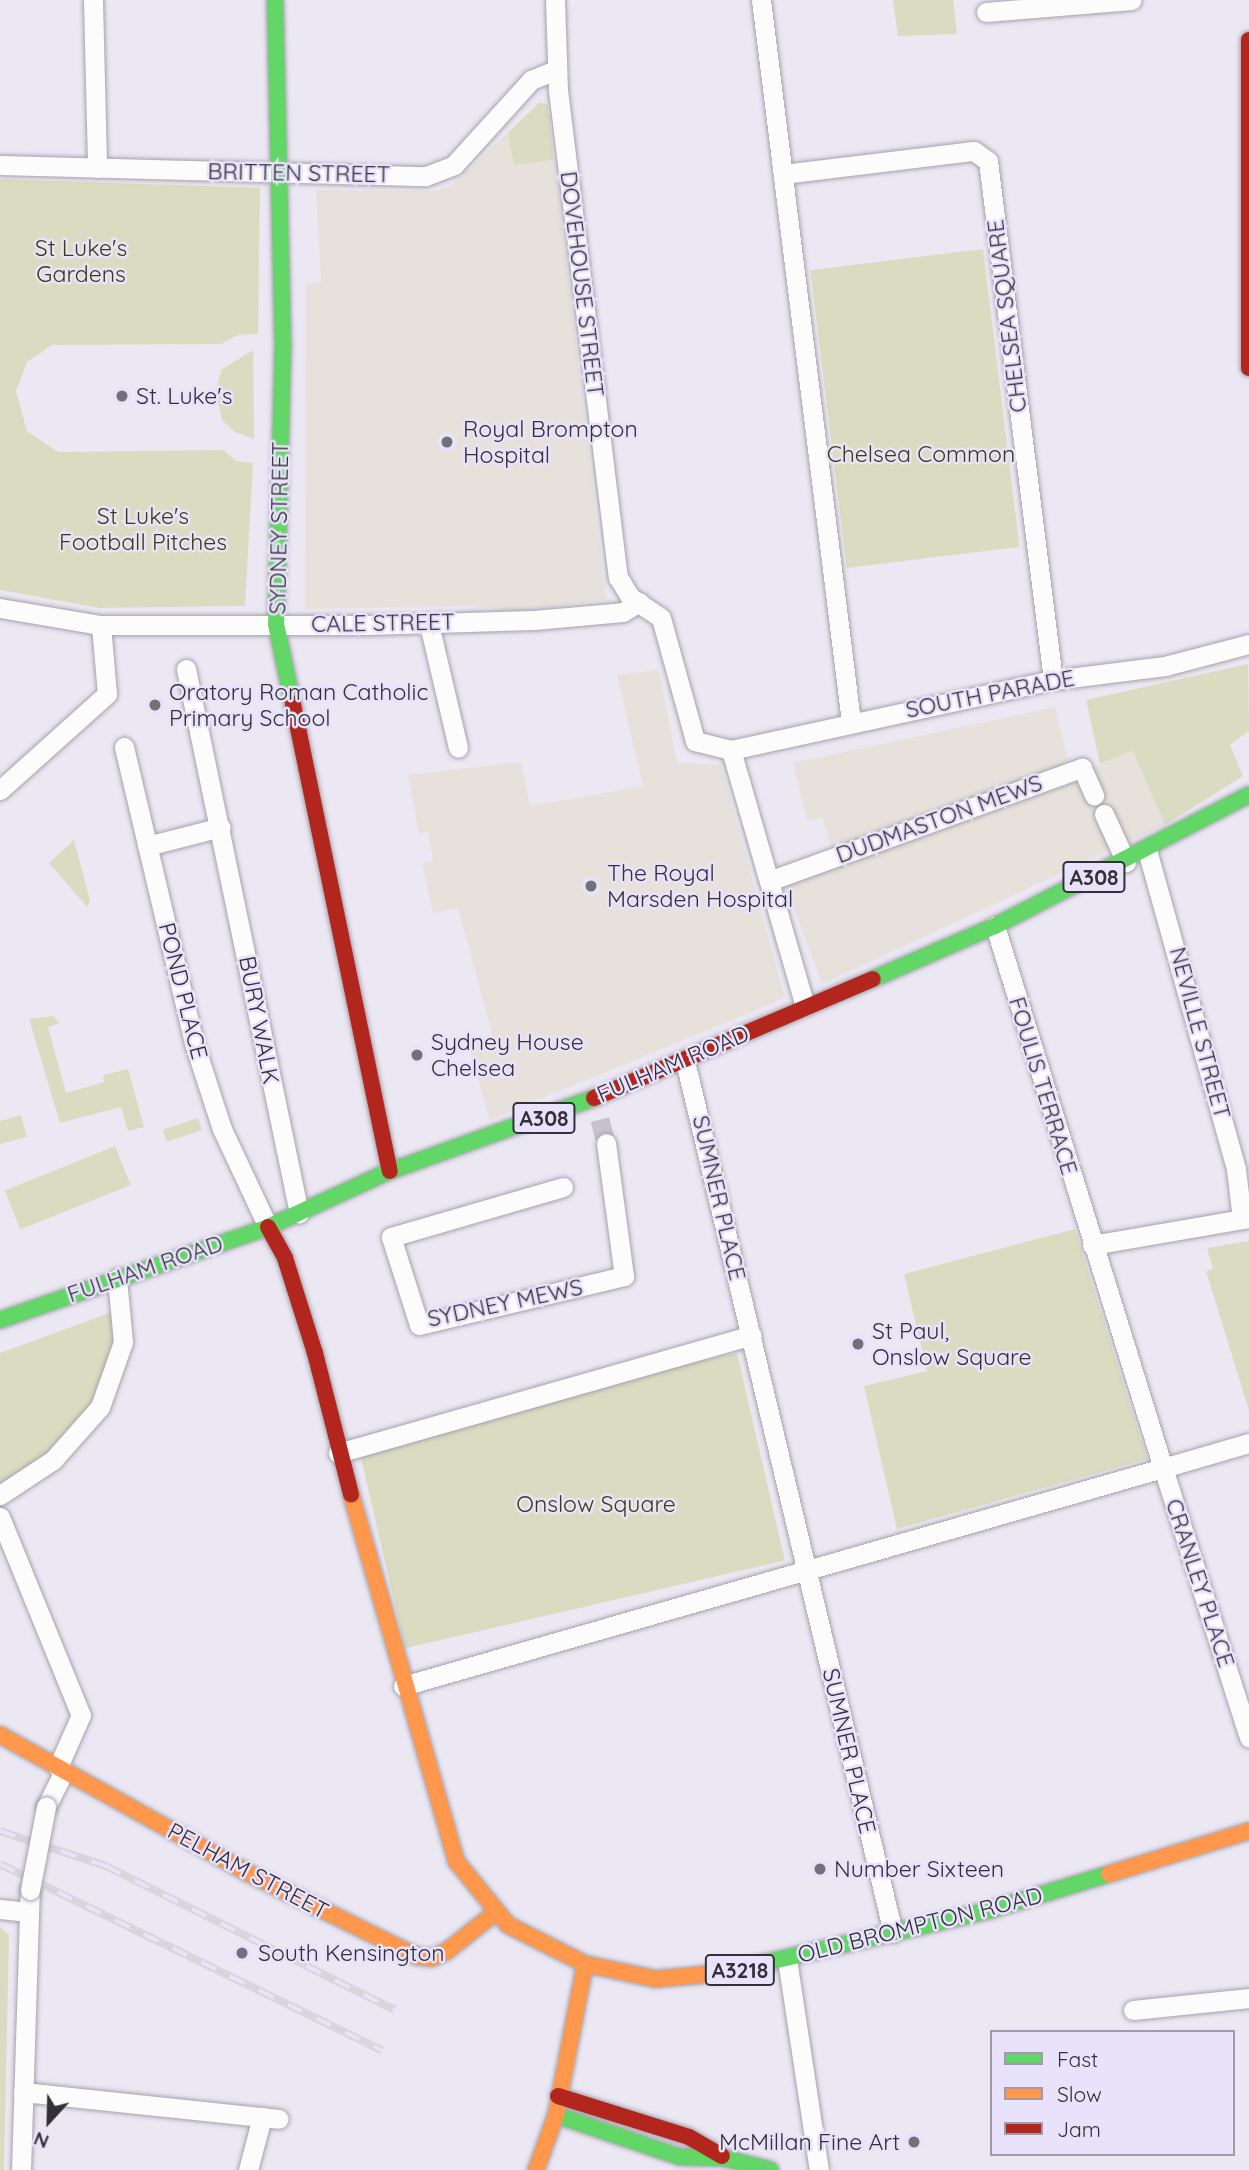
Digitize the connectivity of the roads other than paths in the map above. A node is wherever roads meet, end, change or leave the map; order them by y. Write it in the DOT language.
graph roads {
  1 [pos="93,0"];
  2 [pos="275,0"];
  3 [pos="555,0"];
  4 [pos="761,0"];
  5 [pos="1132,0"];
  6 [pos="1033,4"];
  7 [pos="986,12"];
  8 [pos="1249,40"];
  9 [pos="556,70"];
  10 [pos="1249,70"];
  11 [pos="0,165"];
  12 [pos="97,168"];
  13 [pos="282,173"];
  14 [pos="783,174"];
  15 [pos="1249,368"];
  16 [pos="639,602"];
  17 [pos="0,608"];
  18 [pos="276,624"];
  19 [pos="429,624"];
  20 [pos="101,625"];
  21 [pos="1249,644"];
  22 [pos="187,669"];
  23 [pos="1053,680"];
  24 [pos="850,722"];
  25 [pos="124,747"];
  26 [pos="458,748"];
  27 [pos="731,750"];
  28 [pos="0,790"];
  29 [pos="1094,795"];
  30 [pos="1249,795"];
  31 [pos="1104,814"];
  32 [pos="221,827"];
  33 [pos="147,846"];
  34 [pos="1147,850"];
  35 [pos="1126,862"];
  36 [pos="769,881"];
  37 [pos="995,926"];
  38 [pos="805,1006"];
  39 [pos="685,1060"];
  40 [pos="598,1096"];
  41 [pos="600,1119"];
  42 [pos="606,1143"];
  43 [pos="390,1171"];
  44 [pos="563,1187"];
  45 [pos="299,1213"];
  46 [pos="1246,1218"];
  47 [pos="268,1227"];
  48 [pos="1092,1245"];
  49 [pos="117,1278"];
  50 [pos="0,1320"];
  51 [pos="751,1335"];
  52 [pos="1249,1443"];
  53 [pos="338,1453"];
  54 [pos="1163,1468"];
  55 [pos="0,1495"];
  56 [pos="0,1517"];
  57 [pos="805,1569"];
  58 [pos="403,1686"];
  59 [pos="0,1735"];
  60 [pos="1249,1738"];
  61 [pos="61,1769"];
  62 [pos="1249,1831"];
  63 [pos="0,1909"];
  64 [pos="29,1912"];
  65 [pos="496,1912"];
  66 [pos="893,1933"];
  67 [pos="787,1959"];
  68 [pos="585,1964"];
  69 [pos="1249,1997"];
  70 [pos="1133,2010"];
  71 [pos="23,2092"];
  72 [pos="558,2096"];
  73 [pos="556,2115"];
  74 [pos="724,2158"];
  75 [pos="21,2170"];
  76 [pos="248,2170"];
  77 [pos="536,2170"];
  78 [pos="770,2170"];
  79 [pos="819,2170"];
  1 -- 12 [label="street"];
  2 -- 13 [label="main road, SYDNEY STREET"];
  3 -- 9 [label="street, DOVEHOUSE STREET"];
  4 -- 14 [label="street"];
  5 -- 6 [label="street"];
  6 -- 7 [label="street"];
  8 -- 10 [label="main road"];
  9 -- 13 [label="street, BRITTEN STREET"];
  9 -- 16 [label="street, DOVEHOUSE STREET"];
  10 -- 15 [label="main road"];
  11 -- 12 [label="street, BRITTEN STREET"];
  12 -- 13 [label="street, BRITTEN STREET"];
  13 -- 18 [label="main road, SYDNEY STREET"];
  14 -- 23 [label="street, CHELSEA SQUARE"];
  14 -- 24 [label="street"];
  16 -- 19 [label="street, CALE STREET"];
  16 -- 27 [label="street, DOVEHOUSE STREET"];
  17 -- 20 [label="street, CALE STREET"];
  18 -- 19 [label="street, CALE STREET"];
  18 -- 20 [label="street, CALE STREET"];
  18 -- 43 [label="main road, SYDNEY STREET"];
  19 -- 26 [label="street"];
  20 -- 28 [label="street"];
  21 -- 23 [label="street, SOUTH PARADE"];
  22 -- 32 [label="street, BURY WALK"];
  23 -- 24 [label="street, SOUTH PARADE"];
  24 -- 27 [label="street, SOUTH PARADE"];
  25 -- 33 [label="street, POND PLACE"];
  27 -- 36 [label="street"];
  29 -- 36 [label="street, DUDMASTON MEWS"];
  30 -- 34 [label="main road, FULHAM ROAD / A308"];
  31 -- 35 [label="street"];
  32 -- 33 [label="street"];
  32 -- 45 [label="street, BURY WALK"];
  33 -- 47 [label="street, POND PLACE"];
  34 -- 35 [label="main road, FULHAM ROAD / A308"];
  34 -- 46 [label="street, NEVILLE STREET"];
  35 -- 37 [label="main road, FULHAM ROAD / A308"];
  36 -- 38 [label="street"];
  37 -- 38 [label="main road, FULHAM ROAD / A308"];
  37 -- 48 [label="street, FOULIS TERRACE"];
  38 -- 39 [label="main road, FULHAM ROAD / A308"];
  39 -- 40 [label="main road, FULHAM ROAD / A308"];
  39 -- 51 [label="street, SUMNER PLACE"];
  40 -- 41 [label="street"];
  40 -- 43 [label="main road, FULHAM ROAD / A308"];
  42 -- 44 [label="street, SYDNEY MEWS"];
  43 -- 45 [label="main road, FULHAM ROAD / A308"];
  45 -- 47 [label="main road, FULHAM ROAD / A308"];
  46 -- 48 [label="street"];
  47 -- 49 [label="main road, FULHAM ROAD / A308"];
  47 -- 53 [label="main road"];
  48 -- 54 [label="street, FOULIS TERRACE"];
  49 -- 50 [label="main road, FULHAM ROAD / A308"];
  49 -- 55 [label="street"];
  51 -- 53 [label="street"];
  51 -- 57 [label="street"];
  52 -- 54 [label="street"];
  53 -- 58 [label="main road"];
  54 -- 57 [label="street"];
  54 -- 60 [label="street, CRANLEY PLACE"];
  56 -- 61 [label="street"];
  57 -- 58 [label="street"];
  57 -- 66 [label="street, SUMNER PLACE"];
  58 -- 65 [label="main road, OLD BROMPTON ROAD"];
  59 -- 61 [label="main road, PELHAM STREET"];
  61 -- 64 [label="street, bridge"];
  61 -- 65 [label="main road, PELHAM STREET"];
  62 -- 66 [label="main road, OLD BROMPTON ROAD / A3218"];
  63 -- 64 [label="street"];
  64 -- 71 [label="street"];
  65 -- 68 [label="main road, OLD BROMPTON ROAD"];
  66 -- 67 [label="main road, OLD BROMPTON ROAD / A3218"];
  67 -- 68 [label="main road, OLD BROMPTON ROAD / A3218"];
  67 -- 79 [label="street"];
  68 -- 72 [label="main road"];
  69 -- 70 [label="street"];
  71 -- 75 [label="street"];
  71 -- 76 [label="street"];
  72 -- 73 [label="main road"];
  72 -- 74 [label="main road"];
  73 -- 74 [label="main road"];
  73 -- 77 [label="main road"];
  74 -- 78 [label="main road"];
}
